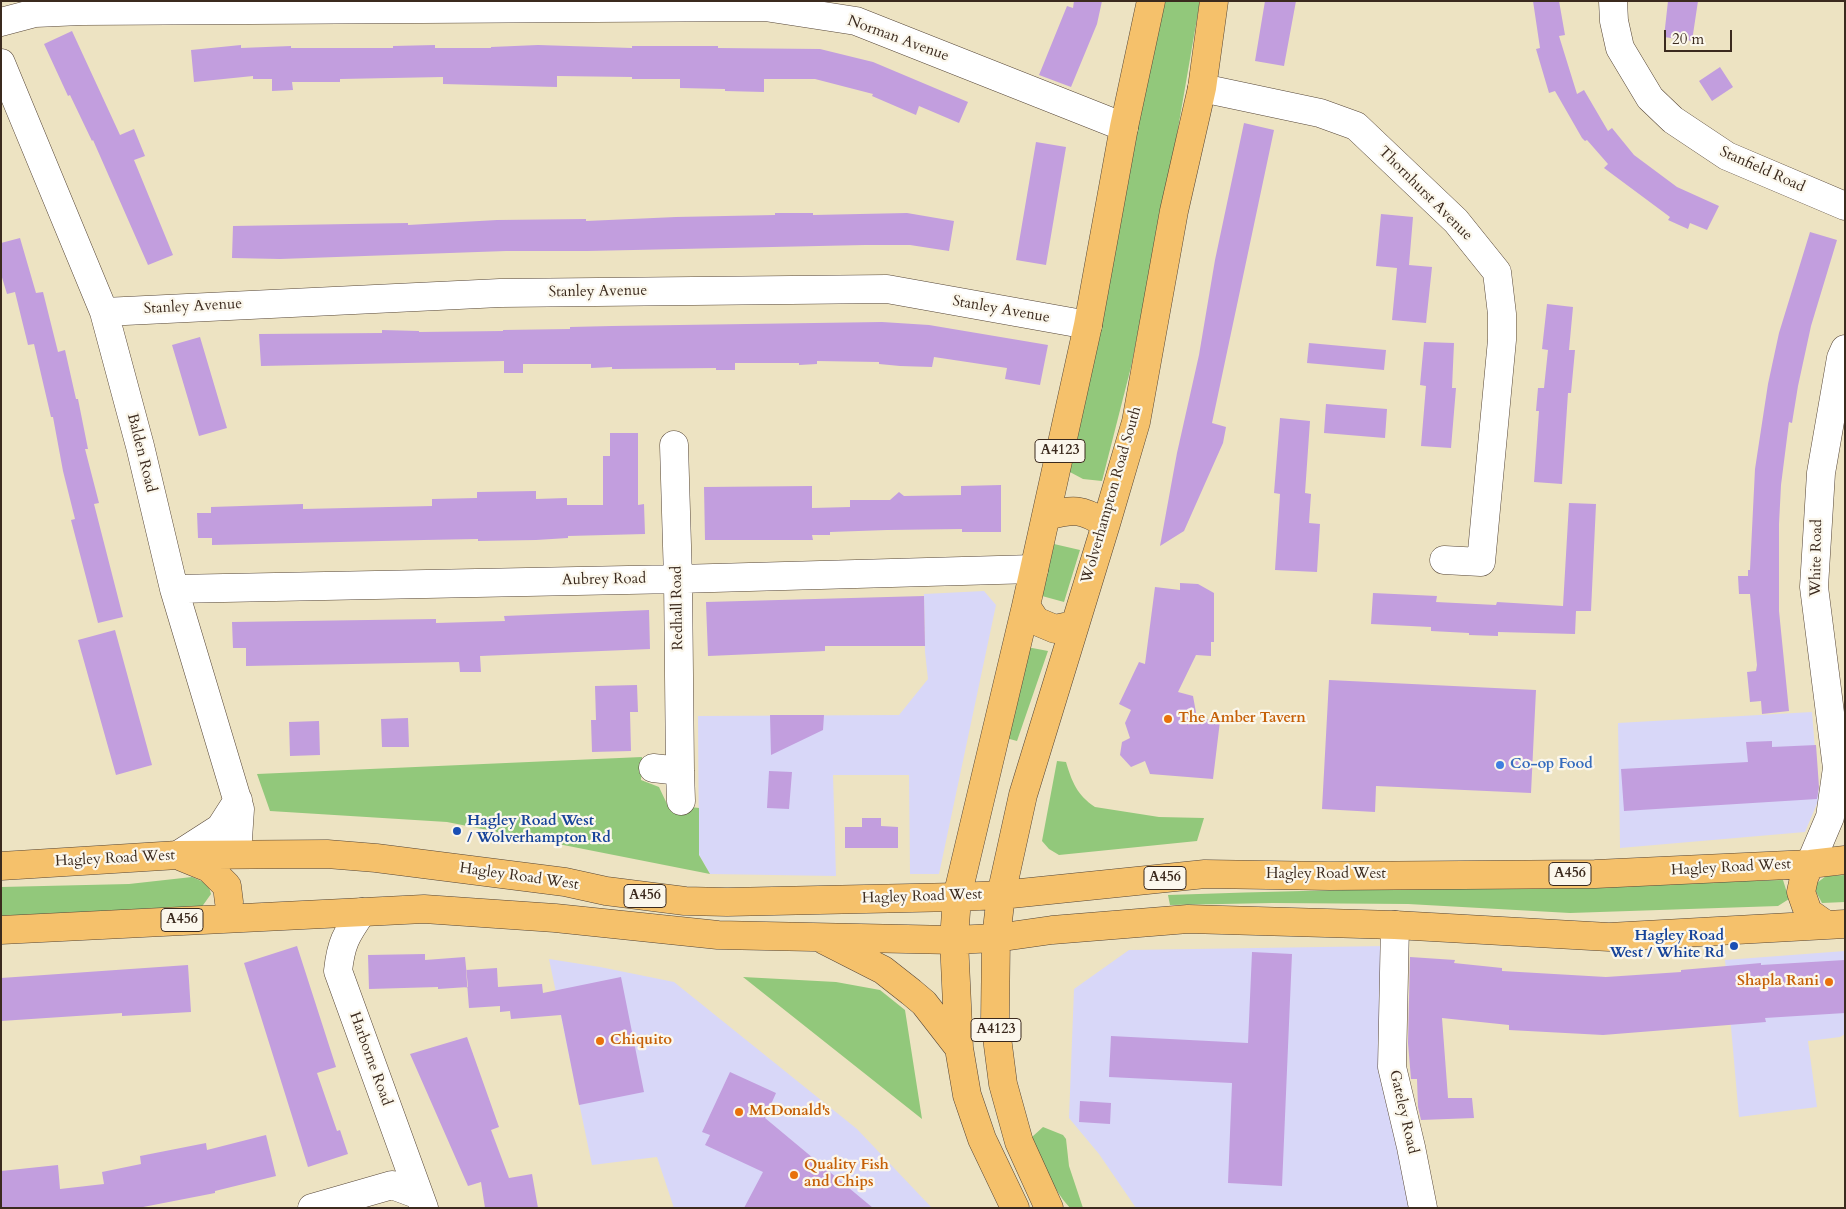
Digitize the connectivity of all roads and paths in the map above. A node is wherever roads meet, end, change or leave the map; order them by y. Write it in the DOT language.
graph roads {
  1 [pos="1151,1"];
  2 [pos="1214,1"];
  3 [pos="1613,1"];
  4 [pos="1,22"];
  5 [pos="1,63"];
  6 [pos="1202,88"];
  7 [pos="1124,127"];
  8 [pos="1845,206"];
  9 [pos="104,312"];
  10 [pos="1088,326"];
  11 [pos="1845,349"];
  12 [pos="674,445"];
  13 [pos="1046,516"];
  14 [pos="1106,524"];
  15 [pos="1444,560"];
  16 [pos="1034,569"];
  17 [pos="678,579"];
  18 [pos="174,589"];
  19 [pos="1026,606"];
  20 [pos="1074,625"];
  21 [pos="653,768"];
  22 [pos="680,771"];
  23 [pos="1841,777"];
  24 [pos="238,800"];
  25 [pos="681,801"];
  26 [pos="238,854"];
  27 [pos="178,855"];
  28 [pos="1845,860"];
  29 [pos="1810,864"];
  30 [pos="1,866"];
  31 [pos="1001,895"];
  32 [pos="957,897"];
  33 [pos="222,910"];
  34 [pos="362,912"];
  35 [pos="1835,924"];
  36 [pos="1396,926"];
  37 [pos="1,930"];
  38 [pos="819,937"];
  39 [pos="996,938"];
  40 [pos="954,940"];
  41 [pos="959,1048"];
  42 [pos="422,1202"];
  43 [pos="312,1208"];
  44 [pos="1016,1208"];
  45 [pos="1049,1208"];
  46 [pos="1423,1208"];
  1 -- 7 [label="main road, A4123"];
  2 -- 6 [label="main road, Wolverhampton Road South"];
  3 -- 8 [label="street, Stanfield Road"];
  4 -- 7 [label="street, Norman Avenue"];
  5 -- 9 [label="street, Balden Road"];
  6 -- 14 [label="main road, Wolverhampton Road South"];
  6 -- 15 [label="street, Thornhurst Avenue"];
  7 -- 10 [label="main road, A4123"];
  9 -- 10 [label="street, Stanley Avenue"];
  9 -- 18 [label="street, Balden Road"];
  10 -- 13 [label="main road, A4123"];
  11 -- 23 [label="street, White Road"];
  12 -- 17 [label="street, Redhall Road"];
  13 -- 14 [label="main road"];
  13 -- 16 [label="main road, A4123"];
  14 -- 20 [label="main road, Wolverhampton Road South"];
  16 -- 17 [label="street, Aubrey Road"];
  16 -- 19 [label="main road, A4123"];
  17 -- 18 [label="street, Aubrey Road"];
  17 -- 22 [label="street, Redhall Road"];
  18 -- 24 [label="street, Balden Road"];
  19 -- 20 [label="main road"];
  19 -- 32 [label="main road, A4123"];
  20 -- 31 [label="main road, Wolverhampton Road South"];
  21 -- 22 [label="street"];
  22 -- 25 [label="street, Redhall Road"];
  23 -- 29 [label="street, White Road"];
  24 -- 26 [label="street, Balden Road"];
  24 -- 27 [label="street"];
  26 -- 27 [label="main road, Hagley Road West / A456"];
  26 -- 32 [label="main road, Hagley Road West / A456"];
  26 -- 33 [label="main road"];
  27 -- 30 [label="main road, Hagley Road West / A456"];
  27 -- 33 [label="main road"];
  28 -- 29 [label="main road, Hagley Road West / A456"];
  29 -- 31 [label="main road, Hagley Road West / A456"];
  29 -- 35 [label="main road"];
  31 -- 32 [label="main road, Hagley Road West / A456"];
  31 -- 39 [label="main road, Wolverhampton Road South"];
  32 -- 40 [label="main road"];
  33 -- 34 [label="main road, A456"];
  33 -- 37 [label="main road, A456"];
  34 -- 38 [label="main road, A456"];
  34 -- 42 [label="street, Harborne Road"];
  35 -- 36 [label="main road, A456"];
  36 -- 39 [label="main road, A456"];
  36 -- 46 [label="street, Gateley Road"];
  38 -- 40 [label="main road, A456"];
  38 -- 41 [label="main road"];
  39 -- 40 [label="main road, A456"];
  39 -- 45 [label="main road, A4123"];
  40 -- 41 [label="main road, A4123"];
  41 -- 44 [label="main road, A4123"];
  42 -- 43 [label="street"];
}
